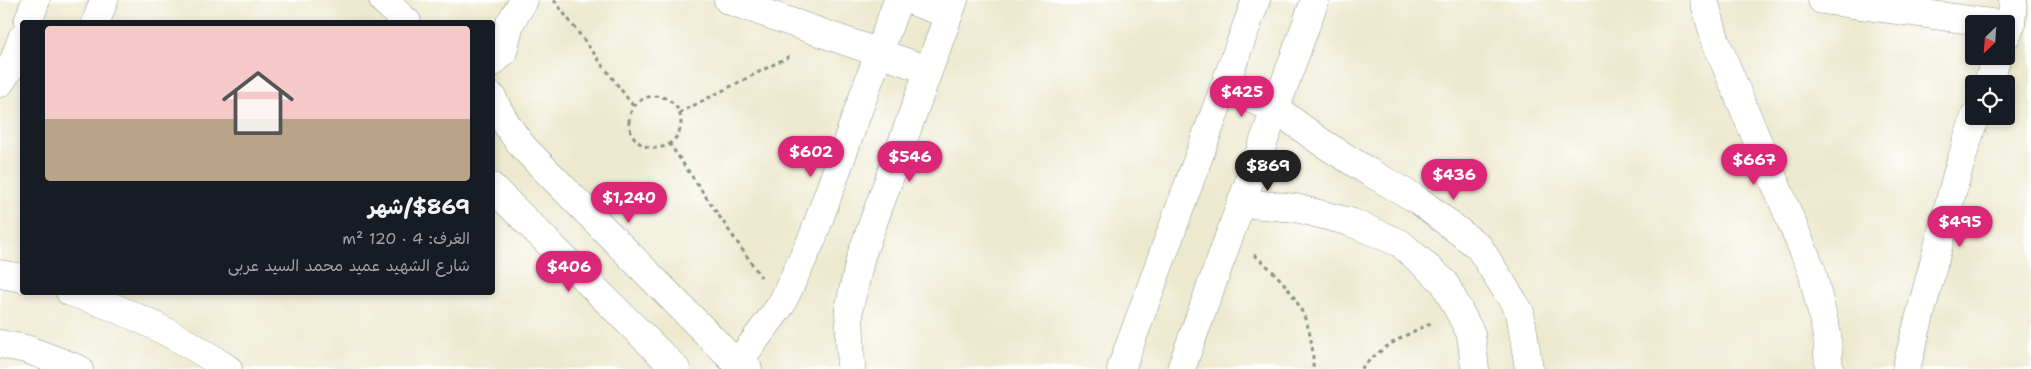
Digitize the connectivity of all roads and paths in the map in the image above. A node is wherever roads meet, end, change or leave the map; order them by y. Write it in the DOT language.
graph roads {
  1 [pos="36,0"];
  2 [pos="104,0"];
  3 [pos="383,0"];
  4 [pos="524,0"];
  5 [pos="554,0"];
  6 [pos="728,0"];
  7 [pos="898,0"];
  8 [pos="909,0"];
  9 [pos="1256,0"];
  10 [pos="1315,0"];
  11 [pos="1704,0"];
  12 [pos="1822,0"];
  13 [pos="951,7"];
  14 [pos="1965,17"];
  15 [pos="29,20"];
  16 [pos="97,20"];
  17 [pos="405,20"];
  18 [pos="830,36"];
  19 [pos="20,44"];
  20 [pos="879,53"];
  21 [pos="495,60"];
  22 [pos="928,70"];
  23 [pos="0,83"];
  24 [pos="1224,88"];
  25 [pos="495,104"];
  26 [pos="634,107"];
  27 [pos="1276,109"];
  28 [pos="679,113"];
  29 [pos="1972,125"];
  30 [pos="669,144"];
  31 [pos="495,190"];
  32 [pos="1241,203"];
  33 [pos="1227,242"];
  34 [pos="0,274"];
  35 [pos="20,278"];
  36 [pos="85,295"];
  37 [pos="100,298"];
  38 [pos="781,305"];
  39 [pos="1458,311"];
  40 [pos="0,344"];
  41 [pos="742,367"];
  42 [pos="79,369"];
  43 [pos="228,369"];
  44 [pos="676,369"];
  45 [pos="851,369"];
  46 [pos="1121,369"];
  47 [pos="1181,369"];
  48 [pos="1313,369"];
  49 [pos="1361,369"];
  50 [pos="1475,369"];
  51 [pos="1529,369"];
  52 [pos="1829,369"];
  53 [pos="1906,369"];
  1 -- 15 [label="street"];
  2 -- 16 [label="street"];
  3 -- 17 [label="street"];
  4 -- 21 [label="street"];
  5 -- 26 [label="path"];
  6 -- 18 [label="street"];
  7 -- 20 [label="street"];
  8 -- 13 [label="street"];
  9 -- 24 [label="street"];
  10 -- 27 [label="street"];
  11 -- 52 [label="street"];
  12 -- 14 [label="street"];
  13 -- 22 [label="street"];
  18 -- 20 [label="street"];
  18 -- 28 [label="path"];
  19 -- 23 [label="street"];
  20 -- 22 [label="street"];
  20 -- 38 [label="street"];
  22 -- 45 [label="street"];
  24 -- 27 [label="street"];
  24 -- 46 [label="street"];
  25 -- 41 [label="street"];
  26 -- 28 [label="path"];
  26 -- 30 [label="path"];
  27 -- 32 [label="street"];
  27 -- 51 [label="street"];
  28 -- 30 [label="path"];
  29 -- 53 [label="street"];
  30 -- 38 [label="path"];
  31 -- 44 [label="street"];
  32 -- 33 [label="street"];
  32 -- 39 [label="street"];
  33 -- 47 [label="street"];
  33 -- 48 [label="path"];
  34 -- 35 [label="street"];
  36 -- 37 [label="street"];
  37 -- 43 [label="street"];
  38 -- 41 [label="street"];
  39 -- 49 [label="path"];
  39 -- 50 [label="street"];
  40 -- 42 [label="street"];
}
